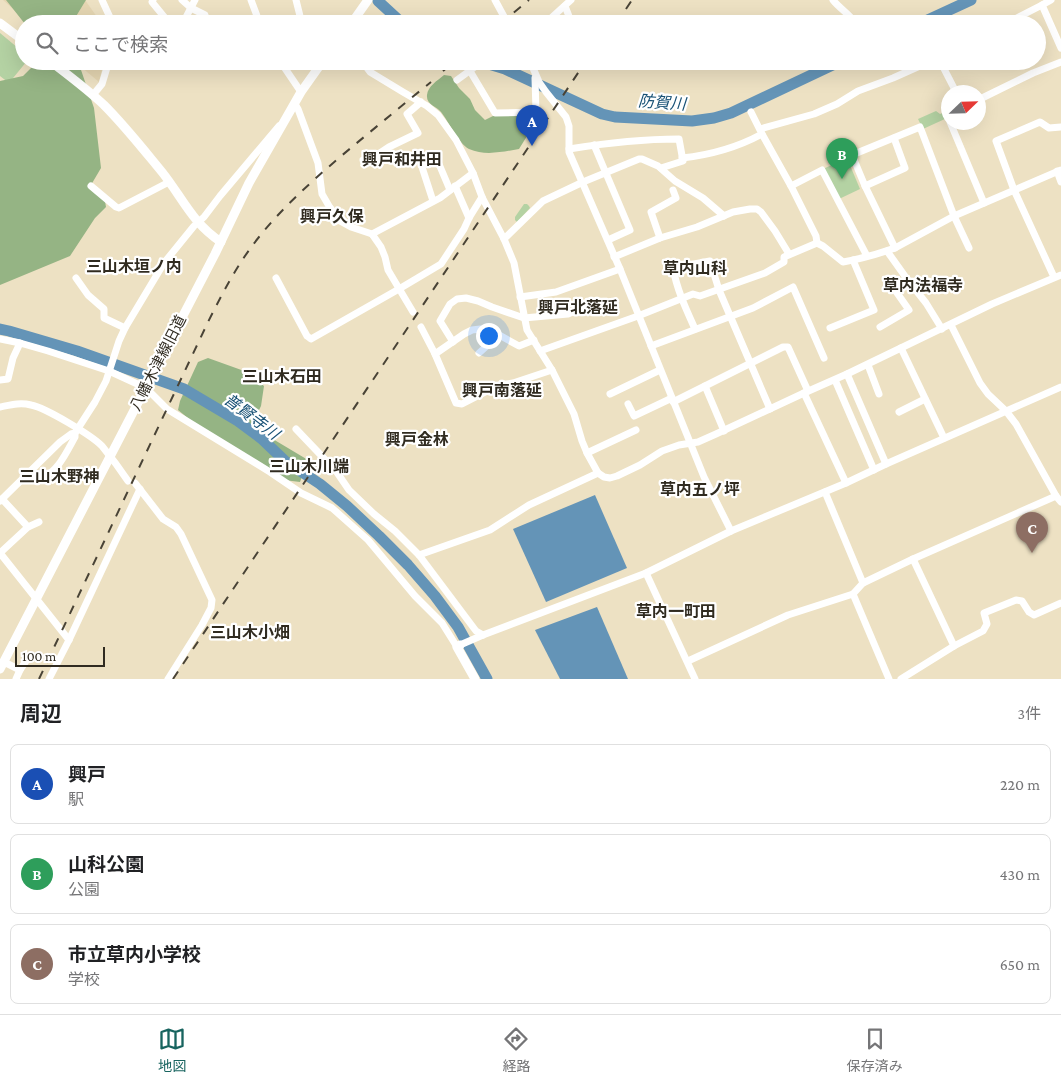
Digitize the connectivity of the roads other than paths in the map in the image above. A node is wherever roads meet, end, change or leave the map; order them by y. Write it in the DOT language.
graph roads {
  1 [pos="102,0"];
  2 [pos="153,0"];
  3 [pos="182,0"];
  4 [pos="195,0"];
  5 [pos="250,0"];
  6 [pos="296,0"];
  7 [pos="368,0"];
  8 [pos="495,0"];
  9 [pos="571,0"];
  10 [pos="833,0"];
  11 [pos="1051,0"];
  12 [pos="1042,5"];
  13 [pos="565,6"];
  14 [pos="191,8"];
  15 [pos="109,15"];
  16 [pos="163,15"];
  17 [pos="188,15"];
  18 [pos="205,15"];
  19 [pos="256,15"];
  20 [pos="300,15"];
  21 [pos="357,15"];
  22 [pos="503,15"];
  23 [pos="557,15"];
  24 [pos="568,15"];
  25 [pos="850,15"];
  26 [pos="1023,15"];
  27 [pos="0,23"];
  28 [pos="15,34"];
  29 [pos="1061,48"];
  30 [pos="1061,62"];
  31 [pos="1046,68"];
  32 [pos="61,70"];
  33 [pos="106,70"];
  34 [pos="286,70"];
  35 [pos="317,70"];
  36 [pos="369,70"];
  37 [pos="534,70"];
  38 [pos="911,70"];
  39 [pos="945,70"];
  40 [pos="1041,70"];
  41 [pos="470,71"];
  42 [pos="535,73"];
  43 [pos="457,80"];
  44 [pos="952,85"];
  45 [pos="301,92"];
  46 [pos="93,95"];
  47 [pos="986,96"];
  48 [pos="422,102"];
  49 [pos="295,104"];
  50 [pos="751,112"];
  51 [pos="285,120"];
  52 [pos="1061,127"];
  53 [pos="953,130"];
  54 [pos="761,132"];
  55 [pos="894,138"];
  56 [pos="594,145"];
  57 [pos="569,148"];
  58 [pos="682,158"];
  59 [pos="363,160"];
  60 [pos="661,168"];
  61 [pos="1059,170"];
  62 [pos="605,172"];
  63 [pos="473,173"];
  64 [pos="169,182"];
  65 [pos="582,182"];
  66 [pos="1061,182"];
  67 [pos="92,186"];
  68 [pos="791,186"];
  69 [pos="865,186"];
  70 [pos="453,188"];
  71 [pos="672,190"];
  72 [pos="1014,190"];
  73 [pos="482,197"];
  74 [pos="433,201"];
  75 [pos="984,203"];
  76 [pos="724,216"];
  77 [pos="954,216"];
  78 [pos="469,218"];
  79 [pos="198,223"];
  80 [pos="372,234"];
  81 [pos="504,238"];
  82 [pos="660,238"];
  83 [pos="608,240"];
  84 [pos="221,242"];
  85 [pos="817,243"];
  86 [pos="969,248"];
  87 [pos="891,249"];
  88 [pos="789,254"];
  89 [pos="866,256"];
  90 [pos="614,257"];
  91 [pos="853,260"];
  92 [pos="620,269"];
  93 [pos="1057,276"];
  94 [pos="76,278"];
  95 [pos="276,278"];
  96 [pos="907,280"];
  97 [pos="399,289"];
  98 [pos="718,290"];
  99 [pos="520,298"];
  100 [pos="681,299"];
  101 [pos="593,303"];
  102 [pos="413,312"];
  103 [pos="638,316"];
  104 [pos="730,316"];
  105 [pos="524,318"];
  106 [pos="951,325"];
  107 [pos="880,327"];
  108 [pos="125,328"];
  109 [pos="421,328"];
  110 [pos="830,328"];
  111 [pos="942,329"];
  112 [pos="695,330"];
  113 [pos="499,335"];
  114 [pos="0,339"];
  115 [pos="534,340"];
  116 [pos="453,342"];
  117 [pos="20,344"];
  118 [pos="651,346"];
  119 [pos="901,348"];
  120 [pos="540,350"];
  121 [pos="480,353"];
  122 [pos="435,354"];
  123 [pos="824,358"];
  124 [pos="750,364"];
  125 [pos="868,364"];
  126 [pos="110,370"];
  127 [pos="552,370"];
  128 [pos="660,370"];
  129 [pos="847,374"];
  130 [pos="0,380"];
  131 [pos="834,380"];
  132 [pos="146,386"];
  133 [pos="705,386"];
  134 [pos="1061,387"];
  135 [pos="806,392"];
  136 [pos="610,394"];
  137 [pos="879,394"];
  138 [pos="925,399"];
  139 [pos="672,400"];
  140 [pos="628,404"];
  141 [pos="0,407"];
  142 [pos="770,409"];
  143 [pos="899,412"];
  144 [pos="1006,412"];
  145 [pos="296,428"];
  146 [pos="636,430"];
  147 [pos="76,431"];
  148 [pos="724,431"];
  149 [pos="944,438"];
  150 [pos="690,444"];
  151 [pos="587,452"];
  152 [pos="110,457"];
  153 [pos="886,464"];
  154 [pos="874,470"];
  155 [pos="598,473"];
  156 [pos="27,474"];
  157 [pos="846,483"];
  158 [pos="134,484"];
  159 [pos="825,492"];
  160 [pos="1058,496"];
  161 [pos="1,500"];
  162 [pos="38,522"];
  163 [pos="28,527"];
  164 [pos="731,531"];
  165 [pos="0,553"];
  166 [pos="419,555"];
  167 [pos="913,559"];
  168 [pos="646,572"];
  169 [pos="863,583"];
  170 [pos="853,594"];
  171 [pos="37,600"];
  172 [pos="1061,603"];
  173 [pos="480,637"];
  174 [pos="69,640"];
  175 [pos="459,646"];
  176 [pos="954,646"];
  177 [pos="26,661"];
  178 [pos="688,661"];
  179 [pos="2,666"];
  180 [pos="20,670"];
  181 [pos="16,679"];
  182 [pos="49,679"];
  183 [pos="168,679"];
  184 [pos="475,679"];
  185 [pos="696,679"];
  186 [pos="889,679"];
  187 [pos="901,679"];
  1 -- 15 [label="street"];
  2 -- 16 [label="street"];
  3 -- 14 [label="street"];
  4 -- 14 [label="street"];
  5 -- 19 [label="street"];
  6 -- 20 [label="street"];
  7 -- 21 [label="street"];
  8 -- 22 [label="street"];
  9 -- 13 [label="street"];
  10 -- 25 [label="street"];
  11 -- 12 [label="street"];
  12 -- 26 [label="street"];
  12 -- 29 [label="street"];
  13 -- 23 [label="street"];
  13 -- 24 [label="street"];
  14 -- 17 [label="street"];
  14 -- 18 [label="street"];
  27 -- 28 [label="street"];
  30 -- 31 [label="street"];
  32 -- 46 [label="street"];
  33 -- 46 [label="street"];
  34 -- 45 [label="street"];
  35 -- 45 [label="street, 八幡木津線旧道"];
  36 -- 48 [label="street"];
  37 -- 42 [label="street"];
  38 -- 54 [label="street"];
  39 -- 44 [label="street"];
  40 -- 47 [label="street"];
  41 -- 42 [label="street"];
  41 -- 43 [label="street"];
  42 -- 57 [label="street"];
  45 -- 49 [label="street, 八幡木津線旧道"];
  46 -- 64 [label="street"];
  48 -- 59 [label="street"];
  48 -- 63 [label="street"];
  49 -- 51 [label="street, 八幡木津線旧道"];
  49 -- 80 [label="street"];
  50 -- 54 [label="street"];
  51 -- 79 [label="street"];
  51 -- 84 [label="street, 八幡木津線旧道"];
  52 -- 72 [label="street"];
  53 -- 75 [label="street"];
  54 -- 58 [label="street"];
  54 -- 68 [label="street"];
  55 -- 69 [label="street"];
  55 -- 69 [label="street"];
  55 -- 77 [label="street"];
  56 -- 57 [label="street"];
  56 -- 58 [label="street"];
  56 -- 62 [label="street"];
  57 -- 65 [label="street"];
  58 -- 60 [label="street"];
  60 -- 62 [label="street"];
  60 -- 76 [label="street"];
  61 -- 66 [label="street"];
  61 -- 72 [label="street"];
  62 -- 65 [label="street"];
  62 -- 83 [label="street"];
  63 -- 70 [label="street"];
  63 -- 73 [label="street"];
  64 -- 67 [label="street"];
  64 -- 79 [label="street"];
  65 -- 81 [label="street"];
  65 -- 83 [label="street"];
  68 -- 85 [label="street"];
  68 -- 89 [label="street"];
  69 -- 87 [label="street"];
  70 -- 74 [label="street"];
  70 -- 74 [label="street"];
  70 -- 78 [label="street"];
  71 -- 82 [label="street"];
  72 -- 75 [label="street"];
  72 -- 93 [label="street"];
  73 -- 78 [label="street"];
  73 -- 81 [label="street"];
  74 -- 80 [label="street"];
  75 -- 77 [label="street"];
  76 -- 82 [label="street"];
  76 -- 88 [label="street"];
  77 -- 86 [label="street"];
  77 -- 87 [label="street"];
  78 -- 97 [label="street"];
  79 -- 84 [label="street"];
  79 -- 108 [label="street"];
  80 -- 97 [label="street"];
  81 -- 99 [label="street"];
  82 -- 90 [label="street"];
  83 -- 90 [label="street"];
  84 -- 132 [label="street, 八幡木津線旧道"];
  85 -- 88 [label="street"];
  85 -- 91 [label="street"];
  87 -- 89 [label="street"];
  87 -- 96 [label="street"];
  88 -- 98 [label="street"];
  89 -- 91 [label="street"];
  90 -- 92 [label="street"];
  91 -- 110 [label="street"];
  92 -- 99 [label="street"];
  92 -- 103 [label="street"];
  93 -- 106 [label="street"];
  94 -- 108 [label="street"];
  95 -- 97 [label="street"];
  96 -- 107 [label="street"];
  96 -- 111 [label="street"];
  97 -- 102 [label="street"];
  98 -- 100 [label="street"];
  98 -- 100 [label="street"];
  98 -- 104 [label="street"];
  99 -- 105 [label="street"];
  100 -- 103 [label="street"];
  100 -- 112 [label="street"];
  101 -- 105 [label="street"];
  103 -- 118 [label="street"];
  103 -- 120 [label="street"];
  104 -- 112 [label="street"];
  104 -- 123 [label="street"];
  104 -- 124 [label="street"];
  105 -- 115 [label="street"];
  105 -- 116 [label="street"];
  106 -- 111 [label="street"];
  106 -- 144 [label="street"];
  108 -- 126 [label="street"];
  109 -- 122 [label="street"];
  111 -- 119 [label="street"];
  112 -- 118 [label="street"];
  113 -- 115 [label="street"];
  113 -- 116 [label="street"];
  113 -- 121 [label="street"];
  114 -- 117 [label="street"];
  115 -- 120 [label="street"];
  116 -- 122 [label="street"];
  117 -- 126 [label="street"];
  117 -- 130 [label="street"];
  118 -- 128 [label="street"];
  119 -- 125 [label="street"];
  119 -- 138 [label="street"];
  120 -- 127 [label="street"];
  122 -- 127 [label="street"];
  124 -- 133 [label="street"];
  124 -- 135 [label="street"];
  124 -- 142 [label="street"];
  125 -- 129 [label="street"];
  125 -- 137 [label="street"];
  126 -- 132 [label="street"];
  126 -- 147 [label="street"];
  127 -- 151 [label="street"];
  128 -- 136 [label="street"];
  128 -- 139 [label="street"];
  129 -- 131 [label="street"];
  129 -- 153 [label="street"];
  131 -- 135 [label="street"];
  131 -- 154 [label="street"];
  132 -- 152 [label="street, 八幡木津線旧道"];
  132 -- 175 [label="street"];
  133 -- 139 [label="street"];
  133 -- 148 [label="street"];
  134 -- 144 [label="street"];
  135 -- 142 [label="street"];
  135 -- 157 [label="street"];
  138 -- 143 [label="street"];
  138 -- 149 [label="street"];
  139 -- 140 [label="street"];
  139 -- 150 [label="street"];
  141 -- 147 [label="street"];
  142 -- 148 [label="street"];
  144 -- 149 [label="street"];
  144 -- 160 [label="street"];
  145 -- 166 [label="street"];
  146 -- 151 [label="street"];
  147 -- 152 [label="street"];
  147 -- 156 [label="street"];
  147 -- 156 [label="street"];
  148 -- 150 [label="street"];
  149 -- 153 [label="street"];
  150 -- 155 [label="street"];
  150 -- 164 [label="street"];
  151 -- 155 [label="street"];
  152 -- 158 [label="street"];
  152 -- 171 [label="street, 八幡木津線旧道"];
  153 -- 154 [label="street"];
  154 -- 157 [label="street"];
  155 -- 166 [label="street"];
  156 -- 161 [label="street"];
  157 -- 159 [label="street"];
  158 -- 174 [label="street"];
  158 -- 183 [label="street"];
  159 -- 164 [label="street"];
  159 -- 169 [label="street"];
  160 -- 167 [label="street"];
  161 -- 163 [label="street"];
  162 -- 163 [label="street"];
  163 -- 165 [label="street"];
  164 -- 168 [label="street"];
  165 -- 171 [label="street"];
  166 -- 173 [label="street"];
  167 -- 169 [label="street"];
  167 -- 176 [label="street"];
  168 -- 173 [label="street"];
  168 -- 178 [label="street"];
  169 -- 170 [label="street"];
  170 -- 178 [label="street"];
  170 -- 186 [label="street"];
  171 -- 174 [label="street"];
  171 -- 179 [label="street, 八幡木津線旧道"];
  172 -- 176 [label="street"];
  173 -- 175 [label="street"];
  174 -- 182 [label="street"];
  175 -- 184 [label="street"];
  176 -- 187 [label="street"];
  177 -- 180 [label="street"];
  178 -- 185 [label="street"];
  179 -- 180 [label="street"];
  180 -- 181 [label="street"];
}
